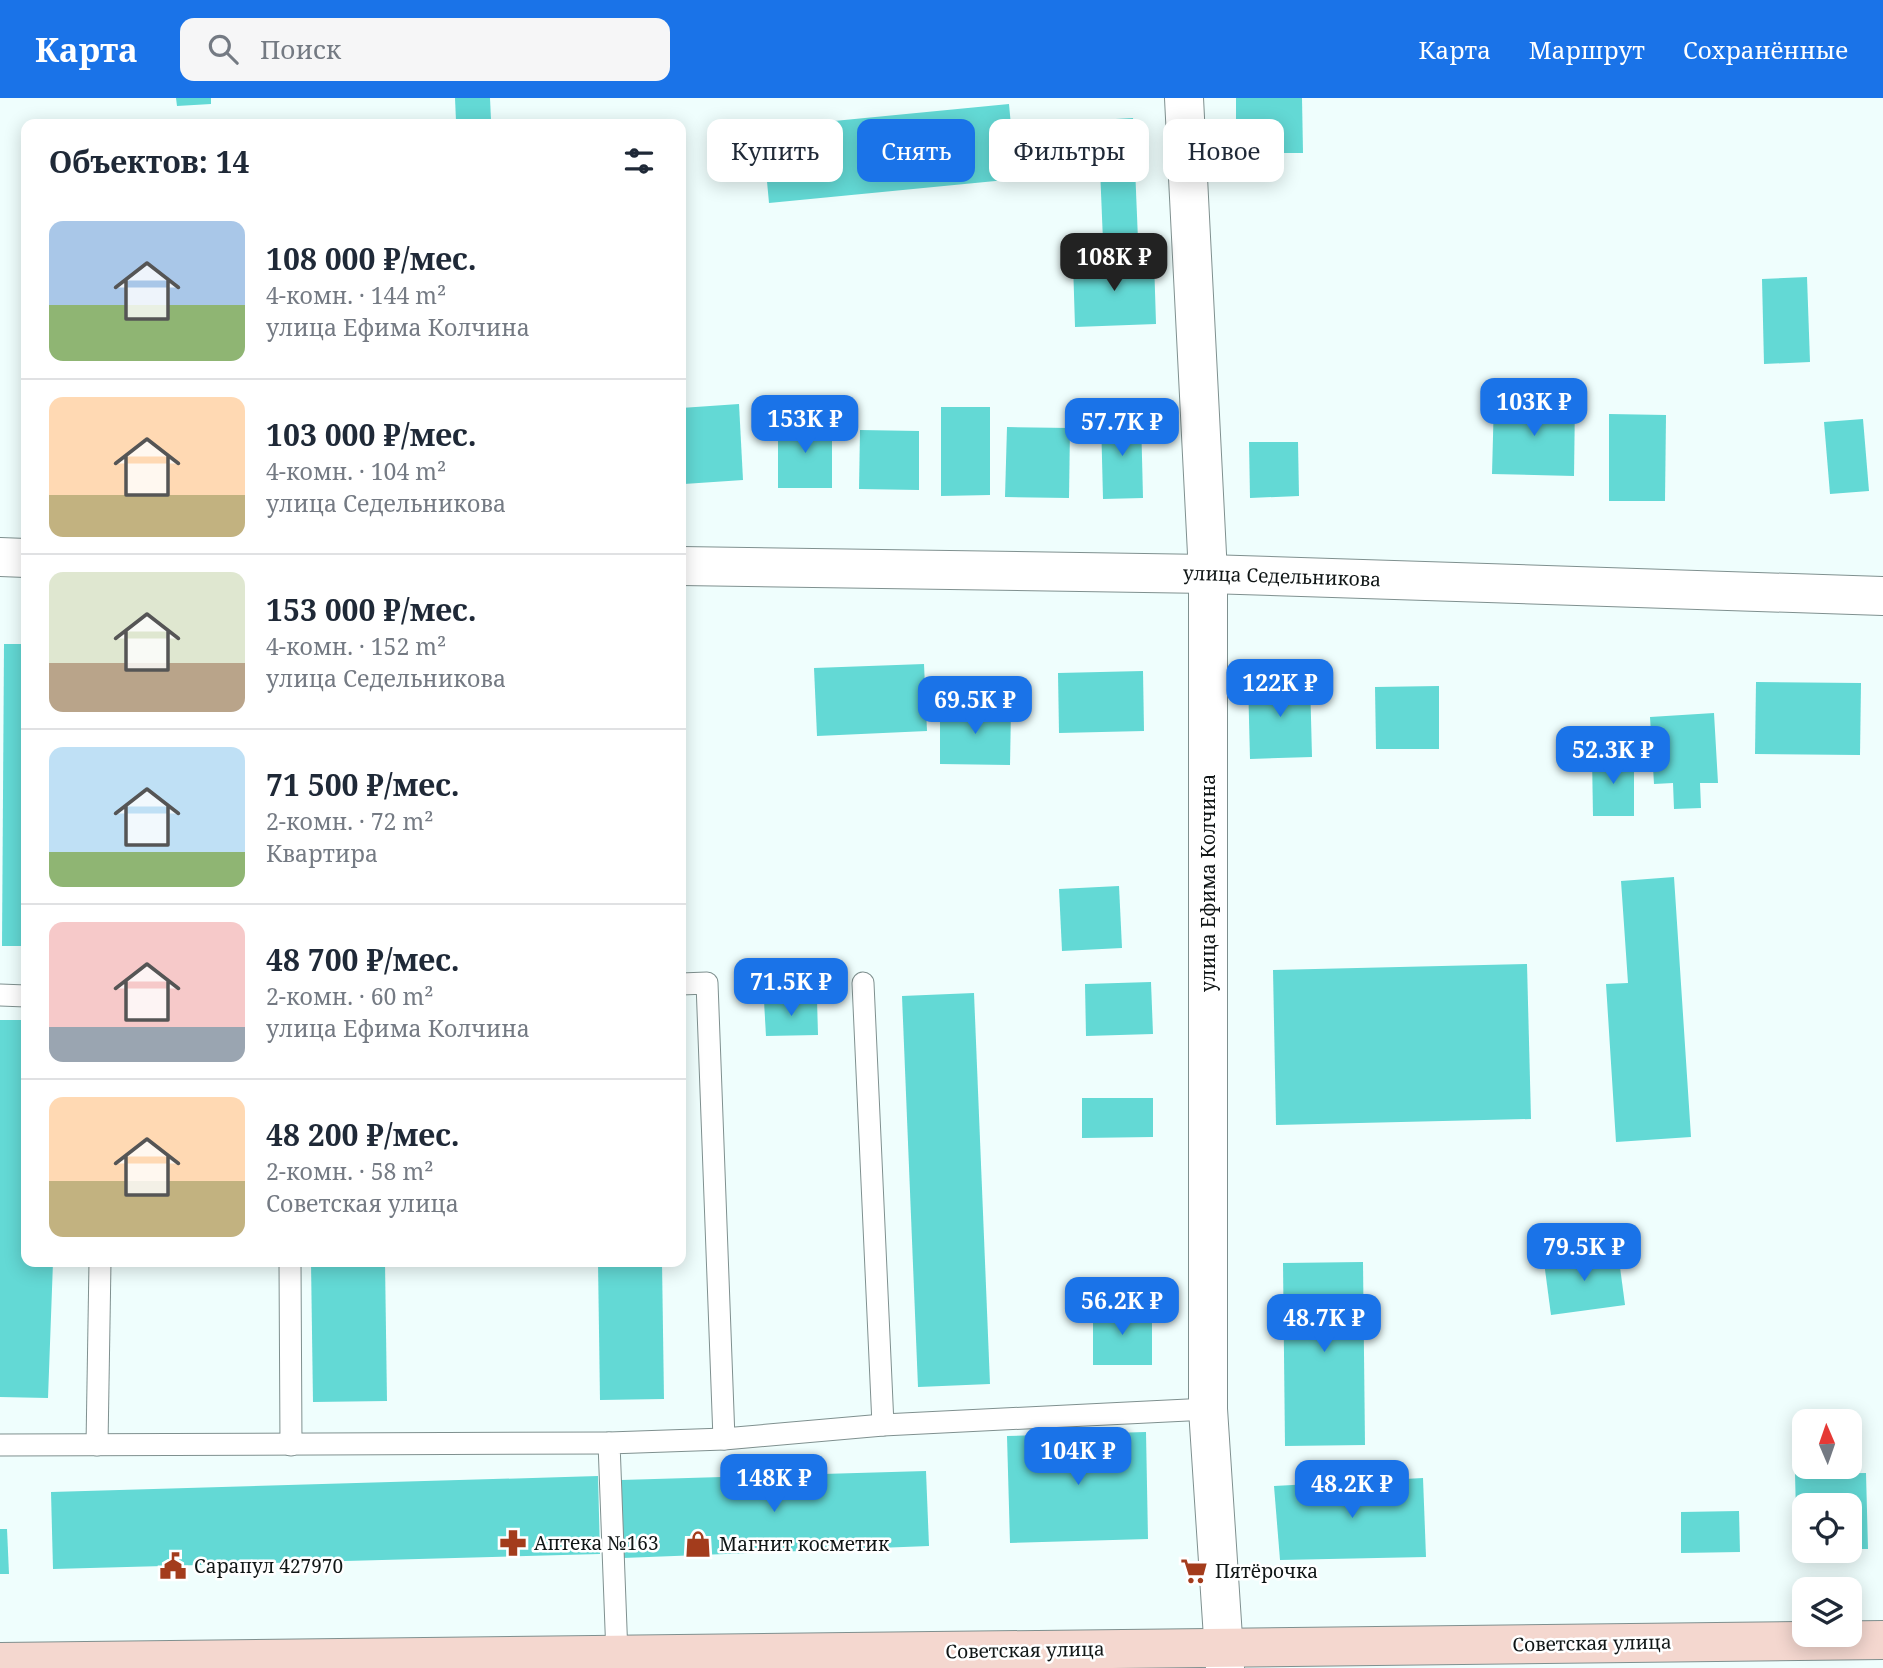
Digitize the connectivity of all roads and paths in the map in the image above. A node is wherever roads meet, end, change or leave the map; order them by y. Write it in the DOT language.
graph roads {
  1 [pos="1184,98"];
  2 [pos="0,557"];
  3 [pos="21,558"];
  4 [pos="686,566"];
  5 [pos="1208,574"];
  6 [pos="1883,596"];
  7 [pos="863,983"];
  8 [pos="686,984"];
  9 [pos="0,995"];
  10 [pos="21,996"];
  11 [pos="100,1267"];
  12 [pos="290,1267"];
  13 [pos="1208,1409"];
  14 [pos="883,1425"];
  15 [pos="724,1439"];
  16 [pos="609,1443"];
  17 [pos="0,1445"];
  18 [pos="97,1445"];
  19 [pos="291,1445"];
  20 [pos="1883,1640"];
  21 [pos="617,1655"];
  22 [pos="1225,1658"];
  23 [pos="0,1662"];
  1 -- 5 [label="street, улица Ефима Колчина"];
  2 -- 3 [label="street"];
  4 -- 5 [label="street, улица Седельникова"];
  5 -- 6 [label="street, улица Седельникова"];
  5 -- 13 [label="street, улица Ефима Колчина"];
  7 -- 14 [label="lane"];
  8 -- 15 [label="lane"];
  9 -- 10 [label="lane"];
  11 -- 18 [label="lane"];
  12 -- 19 [label="lane"];
  13 -- 14 [label="lane"];
  13 -- 22 [label="street, улица Ефима Колчина"];
  14 -- 15 [label="lane"];
  15 -- 16 [label="lane"];
  16 -- 19 [label="lane"];
  16 -- 21 [label="lane"];
  17 -- 18 [label="lane"];
  18 -- 19 [label="lane"];
  20 -- 22 [label="main road, Советская улица"];
  21 -- 22 [label="main road, Советская улица"];
  21 -- 23 [label="main road, Советская улица"];
}
